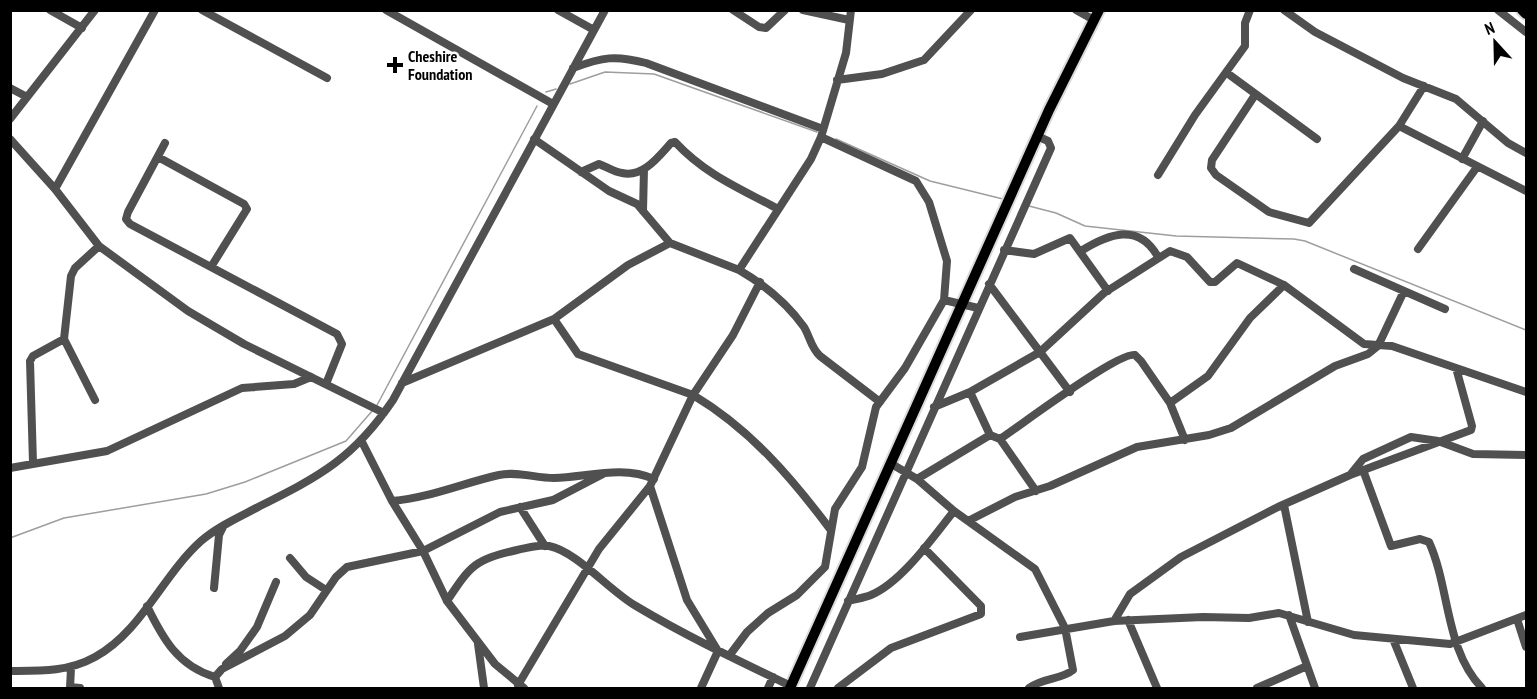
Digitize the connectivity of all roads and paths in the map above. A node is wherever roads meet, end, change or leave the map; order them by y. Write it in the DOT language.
graph roads {
  1 [pos="50,10"];
  2 [pos="95,10"];
  3 [pos="155,10"];
  4 [pos="202,10"];
  5 [pos="386,10"];
  6 [pos="558,10"];
  7 [pos="605,10"];
  8 [pos="733,10"];
  9 [pos="784,10"];
  10 [pos="803,10"];
  11 [pos="971,10"];
  12 [pos="1076,10"];
  13 [pos="1250,10"];
  14 [pos="1284,10"];
  15 [pos="1498,10"];
  16 [pos="1522,10"];
  17 [pos="1527,14"];
  18 [pos="850,15"];
  19 [pos="1097,15"];
  20 [pos="81,28"];
  21 [pos="594,30"];
  22 [pos="1527,32"];
  23 [pos="573,68"];
  24 [pos="1227,73"];
  25 [pos="327,78"];
  26 [pos="837,80"];
  27 [pos="1424,86"];
  28 [pos="10,88"];
  29 [pos="1255,95"];
  30 [pos="27,97"];
  31 [pos="553,104"];
  32 [pos="10,119"];
  33 [pos="1483,121"];
  34 [pos="1399,126"];
  35 [pos="822,133"];
  36 [pos="1037,136"];
  37 [pos="534,139"];
  38 [pos="1317,139"];
  39 [pos="10,140"];
  40 [pos="165,143"];
  41 [pos="1527,153"];
  42 [pos="158,157"];
  43 [pos="1462,159"];
  44 [pos="1477,167"];
  45 [pos="644,169"];
  46 [pos="581,172"];
  47 [pos="1158,175"];
  48 [pos="55,189"];
  49 [pos="1527,191"];
  50 [pos="778,209"];
  51 [pos="643,211"];
  52 [pos="670,243"];
  53 [pos="99,246"];
  54 [pos="1418,249"];
  55 [pos="1004,250"];
  56 [pos="1081,251"];
  57 [pos="1158,257"];
  58 [pos="211,267"];
  59 [pos="1354,269"];
  60 [pos="739,270"];
  61 [pos="760,282"];
  62 [pos="989,284"];
  63 [pos="1284,285"];
  64 [pos="1108,291"];
  65 [pos="1404,291"];
  66 [pos="944,300"];
  67 [pos="962,303"];
  68 [pos="978,308"];
  69 [pos="1445,309"];
  70 [pos="554,319"];
  71 [pos="64,339"];
  72 [pos="1378,346"];
  73 [pos="1040,352"];
  74 [pos="1456,368"];
  75 [pos="311,378"];
  76 [pos="402,383"];
  77 [pos="326,384"];
  78 [pos="970,392"];
  79 [pos="1070,392"];
  80 [pos="1527,392"];
  81 [pos="693,395"];
  82 [pos="95,400"];
  83 [pos="880,402"];
  84 [pos="1170,403"];
  85 [pos="934,407"];
  86 [pos="378,410"];
  87 [pos="990,435"];
  88 [pos="1000,439"];
  89 [pos="1185,440"];
  90 [pos="1438,441"];
  91 [pos="362,442"];
  92 [pos="1527,455"];
  93 [pos="33,463"];
  94 [pos="890,463"];
  95 [pos="10,468"];
  96 [pos="1363,470"];
  97 [pos="904,472"];
  98 [pos="603,474"];
  99 [pos="1350,475"];
  100 [pos="917,479"];
  101 [pos="652,483"];
  102 [pos="1036,491"];
  103 [pos="392,501"];
  104 [pos="1284,505"];
  105 [pos="520,507"];
  106 [pos="954,511"];
  107 [pos="968,521"];
  108 [pos="224,525"];
  109 [pos="830,529"];
  110 [pos="545,546"];
  111 [pos="924,548"];
  112 [pos="423,551"];
  113 [pos="290,558"];
  114 [pos="588,569"];
  115 [pos="276,582"];
  116 [pos="214,588"];
  117 [pos="326,590"];
  118 [pos="447,601"];
  119 [pos="848,602"];
  120 [pos="147,606"];
  121 [pos="1289,615"];
  122 [pos="1527,615"];
  123 [pos="1517,619"];
  124 [pos="1128,620"];
  125 [pos="1114,621"];
  126 [pos="1308,621"];
  127 [pos="1065,627"];
  128 [pos="1020,637"];
  129 [pos="1393,639"];
  130 [pos="478,642"];
  131 [pos="1457,642"];
  132 [pos="1527,647"];
  133 [pos="718,651"];
  134 [pos="729,656"];
  135 [pos="1307,666"];
  136 [pos="71,668"];
  137 [pos="222,669"];
  138 [pos="10,670"];
  139 [pos="215,677"];
  140 [pos="773,677"];
  141 [pos="1054,678"];
  142 [pos="521,687"];
  143 [pos="790,687"];
  144 [pos="73,688"];
  145 [pos="219,688"];
  146 [pos="484,688"];
  147 [pos="701,688"];
  148 [pos="768,688"];
  149 [pos="810,688"];
  150 [pos="838,688"];
  151 [pos="1029,688"];
  152 [pos="1058,688"];
  153 [pos="1157,688"];
  154 [pos="1257,688"];
  155 [pos="1315,688"];
  156 [pos="1413,688"];
  157 [pos="1482,688"];
  1 -- 20 [label="street"];
  2 -- 20 [label="street"];
  3 -- 48 [label="street"];
  4 -- 25 [label="street"];
  5 -- 31 [label="street"];
  6 -- 21 [label="street"];
  7 -- 21 [label="street"];
  8 -- 9 [label="street"];
  10 -- 18 [label="street"];
  11 -- 26 [label="street"];
  12 -- 19 [label="street"];
  13 -- 24 [label="street"];
  14 -- 27 [label="street"];
  15 -- 22 [label="street"];
  16 -- 17 [label="main road"];
  18 -- 26 [label="street"];
  19 -- 36 [label="main road"];
  20 -- 30 [label="street"];
  21 -- 23 [label="street"];
  23 -- 31 [label="street"];
  23 -- 35 [label="street"];
  24 -- 29 [label="street"];
  24 -- 47 [label="street"];
  26 -- 35 [label="street"];
  27 -- 33 [label="street"];
  27 -- 34 [label="street"];
  28 -- 30 [label="street"];
  29 -- 34 [label="street"];
  29 -- 38 [label="street"];
  30 -- 32 [label="street"];
  31 -- 37 [label="street"];
  33 -- 41 [label="street"];
  33 -- 43 [label="street"];
  34 -- 43 [label="street"];
  35 -- 50 [label="street"];
  35 -- 66 [label="street"];
  36 -- 55 [label="street"];
  36 -- 67 [label="main road"];
  37 -- 46 [label="street"];
  37 -- 76 [label="street"];
  39 -- 48 [label="street"];
  40 -- 42 [label="street"];
  42 -- 58 [label="street"];
  42 -- 58 [label="street"];
  43 -- 44 [label="street"];
  44 -- 49 [label="street"];
  44 -- 54 [label="street"];
  45 -- 46 [label="street"];
  45 -- 50 [label="street"];
  45 -- 51 [label="street"];
  46 -- 51 [label="street"];
  48 -- 53 [label="street"];
  50 -- 60 [label="street"];
  51 -- 52 [label="street"];
  52 -- 60 [label="street"];
  52 -- 70 [label="street"];
  53 -- 71 [label="street"];
  53 -- 75 [label="street"];
  55 -- 56 [label="street"];
  55 -- 62 [label="street"];
  56 -- 57 [label="street"];
  56 -- 64 [label="street"];
  57 -- 63 [label="street"];
  57 -- 64 [label="street"];
  58 -- 77 [label="street"];
  59 -- 65 [label="street"];
  60 -- 61 [label="street"];
  61 -- 81 [label="street"];
  61 -- 83 [label="street"];
  62 -- 68 [label="street"];
  62 -- 73 [label="street"];
  63 -- 72 [label="street"];
  63 -- 84 [label="street"];
  64 -- 73 [label="street"];
  65 -- 69 [label="street"];
  65 -- 72 [label="street"];
  66 -- 67 [label="street"];
  66 -- 83 [label="street"];
  67 -- 68 [label="street"];
  67 -- 94 [label="main road"];
  68 -- 85 [label="street"];
  70 -- 76 [label="street"];
  70 -- 81 [label="street"];
  71 -- 82 [label="street"];
  71 -- 93 [label="street"];
  72 -- 74 [label="street"];
  72 -- 89 [label="street"];
  73 -- 78 [label="street"];
  73 -- 79 [label="street"];
  74 -- 80 [label="street"];
  74 -- 90 [label="street"];
  75 -- 77 [label="street"];
  75 -- 93 [label="street"];
  76 -- 86 [label="street"];
  77 -- 86 [label="street"];
  78 -- 85 [label="street"];
  78 -- 87 [label="street"];
  79 -- 84 [label="street"];
  79 -- 88 [label="street"];
  81 -- 101 [label="street"];
  81 -- 109 [label="street"];
  83 -- 109 [label="street"];
  84 -- 89 [label="street"];
  85 -- 97 [label="street"];
  86 -- 91 [label="street"];
  87 -- 88 [label="street"];
  87 -- 100 [label="street"];
  88 -- 102 [label="street"];
  89 -- 102 [label="street"];
  90 -- 92 [label="street"];
  90 -- 96 [label="street"];
  90 -- 99 [label="street"];
  91 -- 103 [label="street"];
  91 -- 108 [label="street"];
  93 -- 95 [label="street"];
  94 -- 97 [label="street"];
  94 -- 143 [label="main road"];
  96 -- 99 [label="street"];
  96 -- 131 [label="street"];
  97 -- 100 [label="street"];
  97 -- 119 [label="street"];
  98 -- 101 [label="street"];
  98 -- 103 [label="street"];
  98 -- 105 [label="street"];
  99 -- 104 [label="street"];
  100 -- 106 [label="street"];
  101 -- 114 [label="street"];
  101 -- 133 [label="street"];
  102 -- 107 [label="street"];
  103 -- 112 [label="street"];
  104 -- 125 [label="street"];
  104 -- 126 [label="street"];
  105 -- 110 [label="street"];
  105 -- 112 [label="street"];
  106 -- 107 [label="street"];
  106 -- 111 [label="street"];
  107 -- 127 [label="street"];
  108 -- 116 [label="street"];
  108 -- 120 [label="street"];
  109 -- 134 [label="street"];
  110 -- 114 [label="street"];
  110 -- 118 [label="street"];
  111 -- 119 [label="street"];
  111 -- 150 [label="street"];
  112 -- 117 [label="street"];
  112 -- 118 [label="street"];
  113 -- 117 [label="street"];
  114 -- 133 [label="street"];
  114 -- 142 [label="street"];
  115 -- 137 [label="street"];
  117 -- 137 [label="street"];
  118 -- 130 [label="street"];
  119 -- 149 [label="street"];
  120 -- 136 [label="street"];
  120 -- 139 [label="street"];
  121 -- 124 [label="street"];
  121 -- 126 [label="street"];
  121 -- 135 [label="street"];
  122 -- 123 [label="street"];
  123 -- 131 [label="street"];
  123 -- 132 [label="street"];
  124 -- 125 [label="street"];
  124 -- 153 [label="street"];
  125 -- 127 [label="street"];
  126 -- 129 [label="street"];
  127 -- 128 [label="street"];
  127 -- 141 [label="street"];
  129 -- 131 [label="street"];
  129 -- 156 [label="street"];
  130 -- 142 [label="street"];
  130 -- 146 [label="street"];
  131 -- 157 [label="street"];
  133 -- 134 [label="street"];
  133 -- 147 [label="street"];
  134 -- 140 [label="street"];
  135 -- 154 [label="street"];
  135 -- 155 [label="street"];
  136 -- 138 [label="street"];
  136 -- 144 [label="street"];
  137 -- 139 [label="street"];
  139 -- 145 [label="street"];
  140 -- 143 [label="street"];
  140 -- 148 [label="street"];
  141 -- 151 [label="street"];
  141 -- 152 [label="street"];
}
